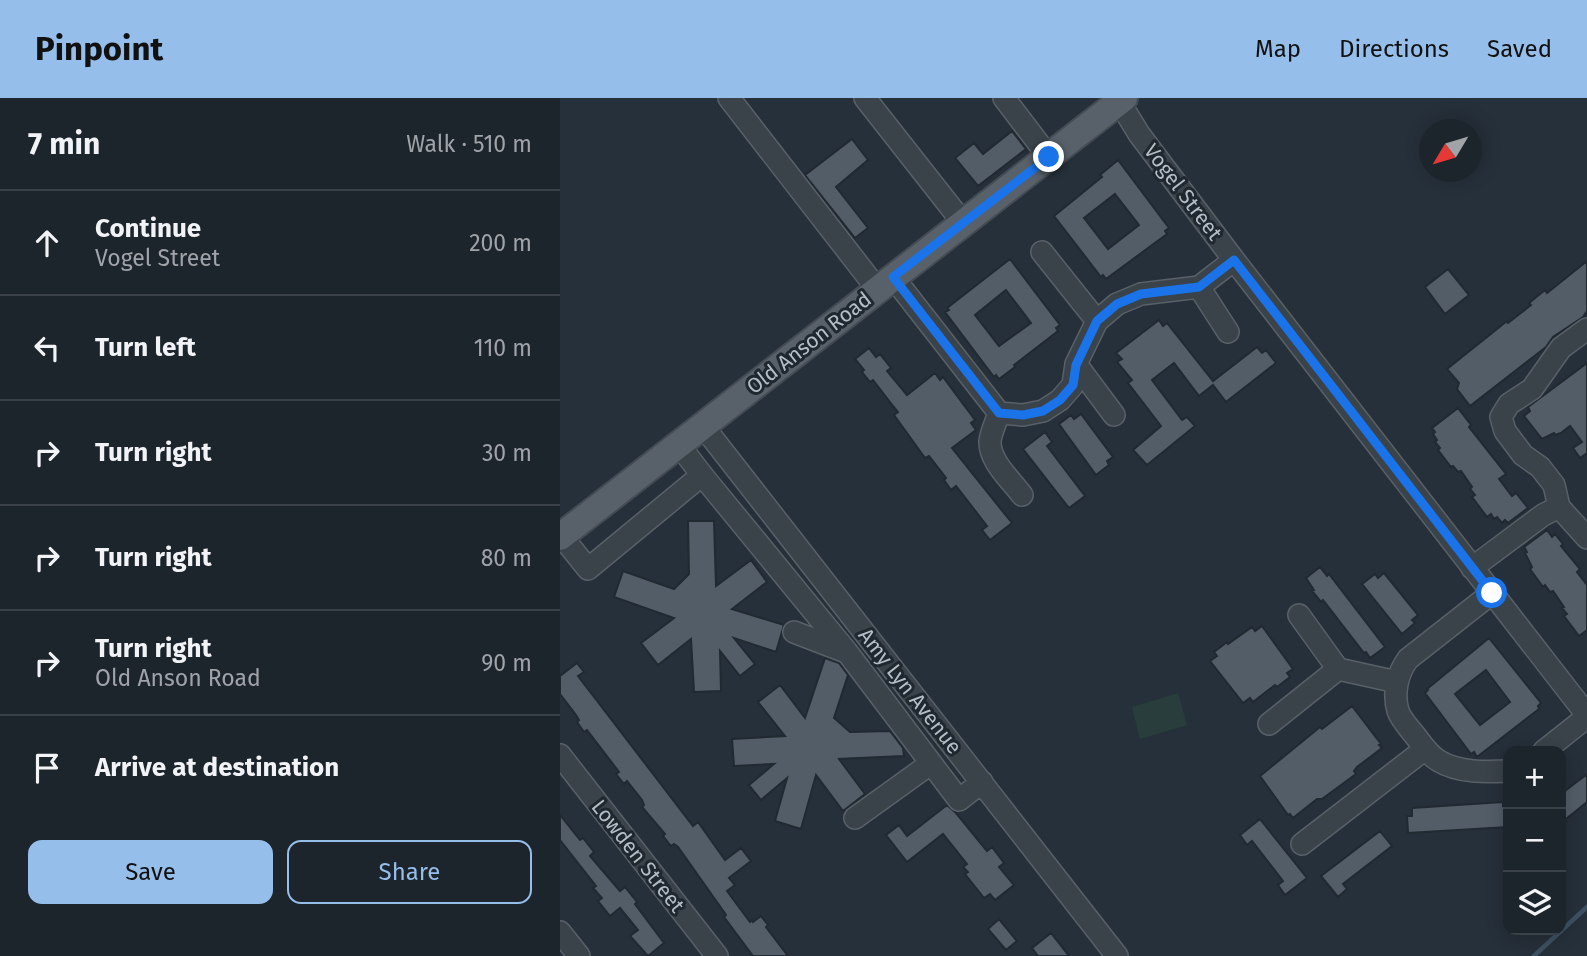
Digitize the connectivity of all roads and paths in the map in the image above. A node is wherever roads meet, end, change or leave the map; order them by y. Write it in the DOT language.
graph roads {
  1 [pos="729,98"];
  2 [pos="864,98"];
  3 [pos="1004,98"];
  4 [pos="1121,99"];
  5 [pos="1049,157"];
  6 [pos="964,224"];
  7 [pos="1042,252"];
  8 [pos="1234,260"];
  9 [pos="886,284"];
  10 [pos="1199,287"];
  11 [pos="1097,321"];
  12 [pos="1587,329"];
  13 [pos="1228,332"];
  14 [pos="1076,365"];
  15 [pos="999,413"];
  16 [pos="1114,415"];
  17 [pos="703,426"];
  18 [pos="678,445"];
  19 [pos="702,475"];
  20 [pos="1022,495"];
  21 [pos="1559,507"];
  22 [pos="560,536"];
  23 [pos="1587,538"];
  24 [pos="1472,568"];
  25 [pos="1492,593"];
  26 [pos="846,609"];
  27 [pos="1299,615"];
  28 [pos="825,625"];
  29 [pos="794,632"];
  30 [pos="868,637"];
  31 [pos="847,652"];
  32 [pos="1338,670"];
  33 [pos="1397,682"];
  34 [pos="1585,708"];
  35 [pos="931,719"];
  36 [pos="1269,724"];
  37 [pos="910,736"];
  38 [pos="1549,746"];
  39 [pos="1425,750"];
  40 [pos="560,755"];
  41 [pos="930,764"];
  42 [pos="1503,771"];
  43 [pos="982,782"];
  44 [pos="855,818"];
  45 [pos="1302,844"];
  46 [pos="560,932"];
  47 [pos="579,956"];
  48 [pos="717,956"];
  49 [pos="1117,956"];
  1 -- 9 [label="street"];
  2 -- 6 [label="street"];
  3 -- 5 [label="street"];
  4 -- 5 [label="main road, Old Anson Road"];
  4 -- 8 [label="street, Vogel Street"];
  5 -- 6 [label="main road, Old Anson Road"];
  6 -- 9 [label="main road, Old Anson Road"];
  7 -- 11 [label="street"];
  8 -- 10 [label="street"];
  8 -- 24 [label="street, Vogel Street"];
  9 -- 15 [label="street"];
  9 -- 17 [label="main road, Old Anson Road"];
  10 -- 11 [label="street"];
  10 -- 13 [label="street"];
  11 -- 14 [label="street"];
  12 -- 21 [label="street"];
  14 -- 15 [label="street"];
  14 -- 16 [label="street"];
  15 -- 20 [label="street"];
  17 -- 18 [label="main road, Old Anson Road"];
  17 -- 26 [label="street, Amy Lyn Avenue"];
  18 -- 19 [label="street"];
  18 -- 22 [label="main road, Old Anson Road"];
  19 -- 22 [label="street"];
  19 -- 28 [label="street"];
  21 -- 23 [label="street"];
  21 -- 24 [label="street"];
  24 -- 25 [label="street, Vogel Street"];
  25 -- 33 [label="street"];
  25 -- 34 [label="street, Vogel Street"];
  26 -- 28 [label="street"];
  26 -- 30 [label="street, Amy Lyn Avenue"];
  27 -- 32 [label="street"];
  28 -- 31 [label="street"];
  29 -- 31 [label="street"];
  30 -- 31 [label="street"];
  30 -- 35 [label="street, Amy Lyn Avenue"];
  31 -- 37 [label="street"];
  32 -- 33 [label="street"];
  32 -- 36 [label="street"];
  33 -- 39 [label="street"];
  34 -- 38 [label="street"];
  35 -- 37 [label="street"];
  35 -- 43 [label="street, Amy Lyn Avenue"];
  37 -- 41 [label="street"];
  39 -- 42 [label="street"];
  39 -- 45 [label="street"];
  40 -- 48 [label="street, Lowden Street"];
  41 -- 43 [label="street"];
  41 -- 44 [label="street"];
  43 -- 49 [label="street, Amy Lyn Avenue"];
  46 -- 47 [label="street"];
}
